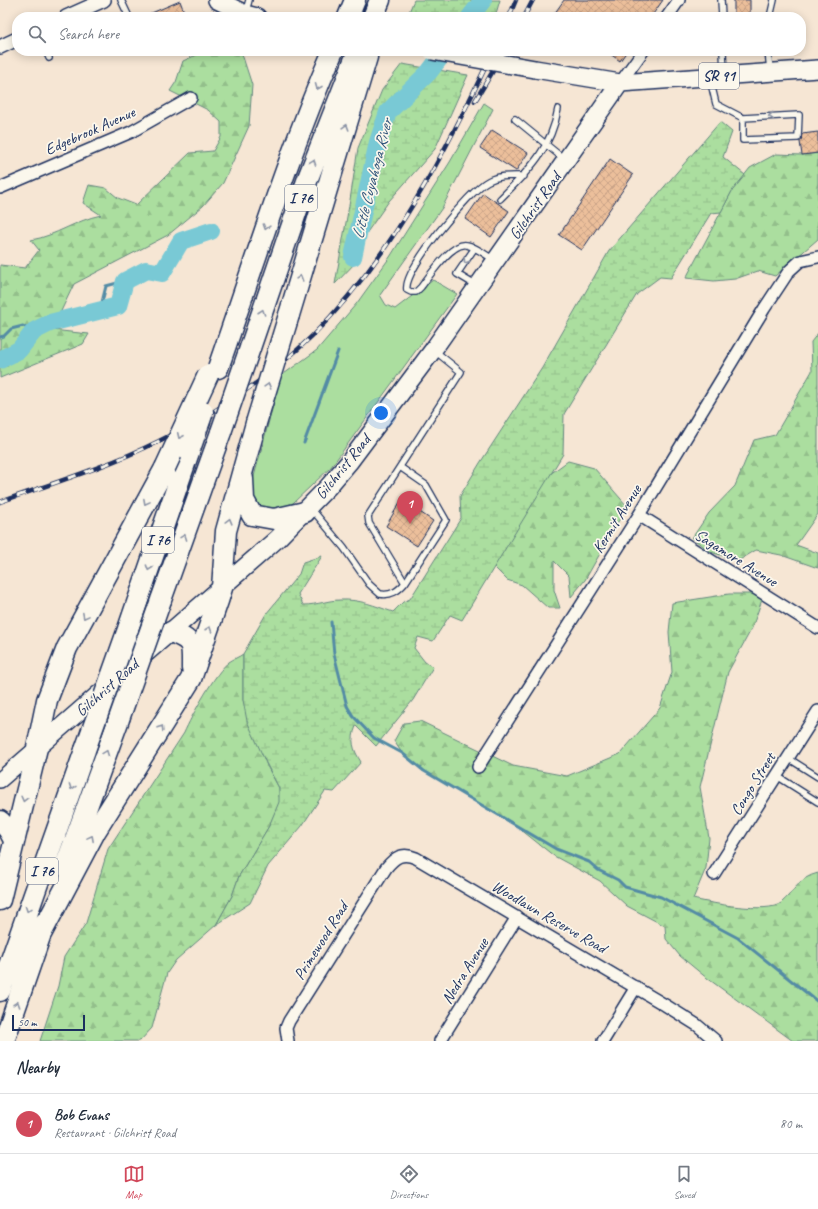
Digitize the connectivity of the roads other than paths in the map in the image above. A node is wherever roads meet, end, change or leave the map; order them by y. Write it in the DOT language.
graph roads {
  1 [pos="104,0"];
  2 [pos="121,0"];
  3 [pos="217,0"];
  4 [pos="355,0"];
  5 [pos="380,0"];
  6 [pos="385,0"];
  7 [pos="679,0"];
  8 [pos="722,0"];
  9 [pos="774,0"];
  10 [pos="90,3"];
  11 [pos="250,10"];
  12 [pos="75,12"];
  13 [pos="127,12"];
  14 [pos="350,12"];
  15 [pos="375,12"];
  16 [pos="381,12"];
  17 [pos="671,12"];
  18 [pos="722,12"];
  19 [pos="771,12"];
  20 [pos="12,41"];
  21 [pos="0,47"];
  22 [pos="331,56"];
  23 [pos="356,56"];
  24 [pos="367,56"];
  25 [pos="461,56"];
  26 [pos="639,56"];
  27 [pos="722,56"];
  28 [pos="768,56"];
  29 [pos="818,69"];
  30 [pos="770,72"];
  31 [pos="716,76"];
  32 [pos="620,83"];
  33 [pos="191,98"];
  34 [pos="558,109"];
  35 [pos="743,118"];
  36 [pos="515,119"];
  37 [pos="547,145"];
  38 [pos="566,161"];
  39 [pos="524,176"];
  40 [pos="0,186"];
  41 [pos="500,199"];
  42 [pos="474,248"];
  43 [pos="818,257"];
  44 [pos="496,261"];
  45 [pos="478,287"];
  46 [pos="433,350"];
  47 [pos="213,372"];
  48 [pos="400,467"];
  49 [pos="243,472"];
  50 [pos="308,510"];
  51 [pos="639,515"];
  52 [pos="405,583"];
  53 [pos="222,588"];
  54 [pos="818,628"];
  55 [pos="170,632"];
  56 [pos="192,679"];
  57 [pos="818,711"];
  58 [pos="37,748"];
  59 [pos="788,758"];
  60 [pos="478,767"];
  61 [pos="777,776"];
  62 [pos="818,777"];
  63 [pos="0,780"];
  64 [pos="818,802"];
  65 [pos="0,821"];
  66 [pos="14,840"];
  67 [pos="714,874"];
  68 [pos="372,890"];
  69 [pos="0,900"];
  70 [pos="517,918"];
  71 [pos="41,934"];
  72 [pos="636,987"];
  73 [pos="0,991"];
  74 [pos="4,1041"];
  75 [pos="288,1041"];
  76 [pos="440,1041"];
  77 [pos="603,1041"];
  78 [pos="716,1041"];
  1 -- 10 [label="street"];
  2 -- 13 [label="lane"];
  3 -- 11 [label="main road"];
  4 -- 14 [label="highway"];
  5 -- 15 [label="highway"];
  6 -- 16 [label="highway"];
  7 -- 17 [label="street"];
  8 -- 18 [label="lane"];
  9 -- 19 [label="lane"];
  10 -- 12 [label="street"];
  20 -- 21 [label="street"];
  22 -- 47 [label="highway, I 76, one-way"];
  71 -- 23 [label="highway, I 76, one-way, bridge"];
  49 -- 24 [label="highway, one-way, bridge"];
  25 -- 32 [label="main road, SR 91, bridge"];
  26 -- 32 [label="street, Gilchrist Road"];
  27 -- 31 [label="lane"];
  28 -- 30 [label="lane"];
  29 -- 30 [label="main road, SR 91"];
  30 -- 31 [label="main road, SR 91"];
  31 -- 32 [label="main road, SR 91"];
  31 -- 35 [label="lane"];
  32 -- 38 [label="main road, Gilchrist Road"];
  33 -- 40 [label="street, Edgebrook Avenue"];
  34 -- 37 [label="lane"];
  35 -- 35 [label="lane, one-way"];
  36 -- 37 [label="lane"];
  37 -- 38 [label="lane"];
  37 -- 39 [label="lane"];
  38 -- 44 [label="main road, Gilchrist Road"];
  39 -- 41 [label="lane"];
  39 -- 42 [label="lane"];
  42 -- 44 [label="lane"];
  42 -- 45 [label="lane, one-way"];
  43 -- 51 [label="street, Kermit Avenue"];
  44 -- 45 [label="main road, Gilchrist Road"];
  45 -- 46 [label="main road, Gilchrist Road"];
  46 -- 48 [label="lane"];
  46 -- 50 [label="main road, Gilchrist Road"];
  47 -- 58 [label="highway, one-way, bridge"];
  47 -- 73 [label="highway, I 76, one-way, bridge"];
  48 -- 52 [label="lane"];
  48 -- 52 [label="lane"];
  49 -- 50 [label="highway"];
  53 -- 49 [label="highway, one-way"];
  50 -- 52 [label="lane"];
  50 -- 53 [label="main road, Gilchrist Road"];
  51 -- 54 [label="street, Sagamore Avenue"];
  51 -- 60 [label="street, Kermit Avenue"];
  53 -- 55 [label="main road, Gilchrist Road"];
  56 -- 53 [label="highway, one-way"];
  55 -- 56 [label="highway"];
  55 -- 58 [label="main road, Gilchrist Road"];
  71 -- 56 [label="highway, one-way"];
  57 -- 59 [label="street, Congo Street"];
  58 -- 63 [label="main road, Gilchrist Road"];
  58 -- 66 [label="highway, one-way"];
  59 -- 61 [label="street, Congo Street"];
  59 -- 62 [label="lane"];
  61 -- 64 [label="lane"];
  61 -- 67 [label="street, Congo Street"];
  65 -- 66 [label="highway"];
  66 -- 69 [label="highway"];
  68 -- 70 [label="street, Woodlawn Reserve Road"];
  68 -- 75 [label="street, Primewood Road"];
  70 -- 72 [label="street, Woodlawn Reserve Road"];
  70 -- 76 [label="street, Nedra Avenue"];
  74 -- 71 [label="highway, I 76, one-way"];
  72 -- 77 [label="street"];
  72 -- 78 [label="street, Woodlawn Reserve Road"];
}
